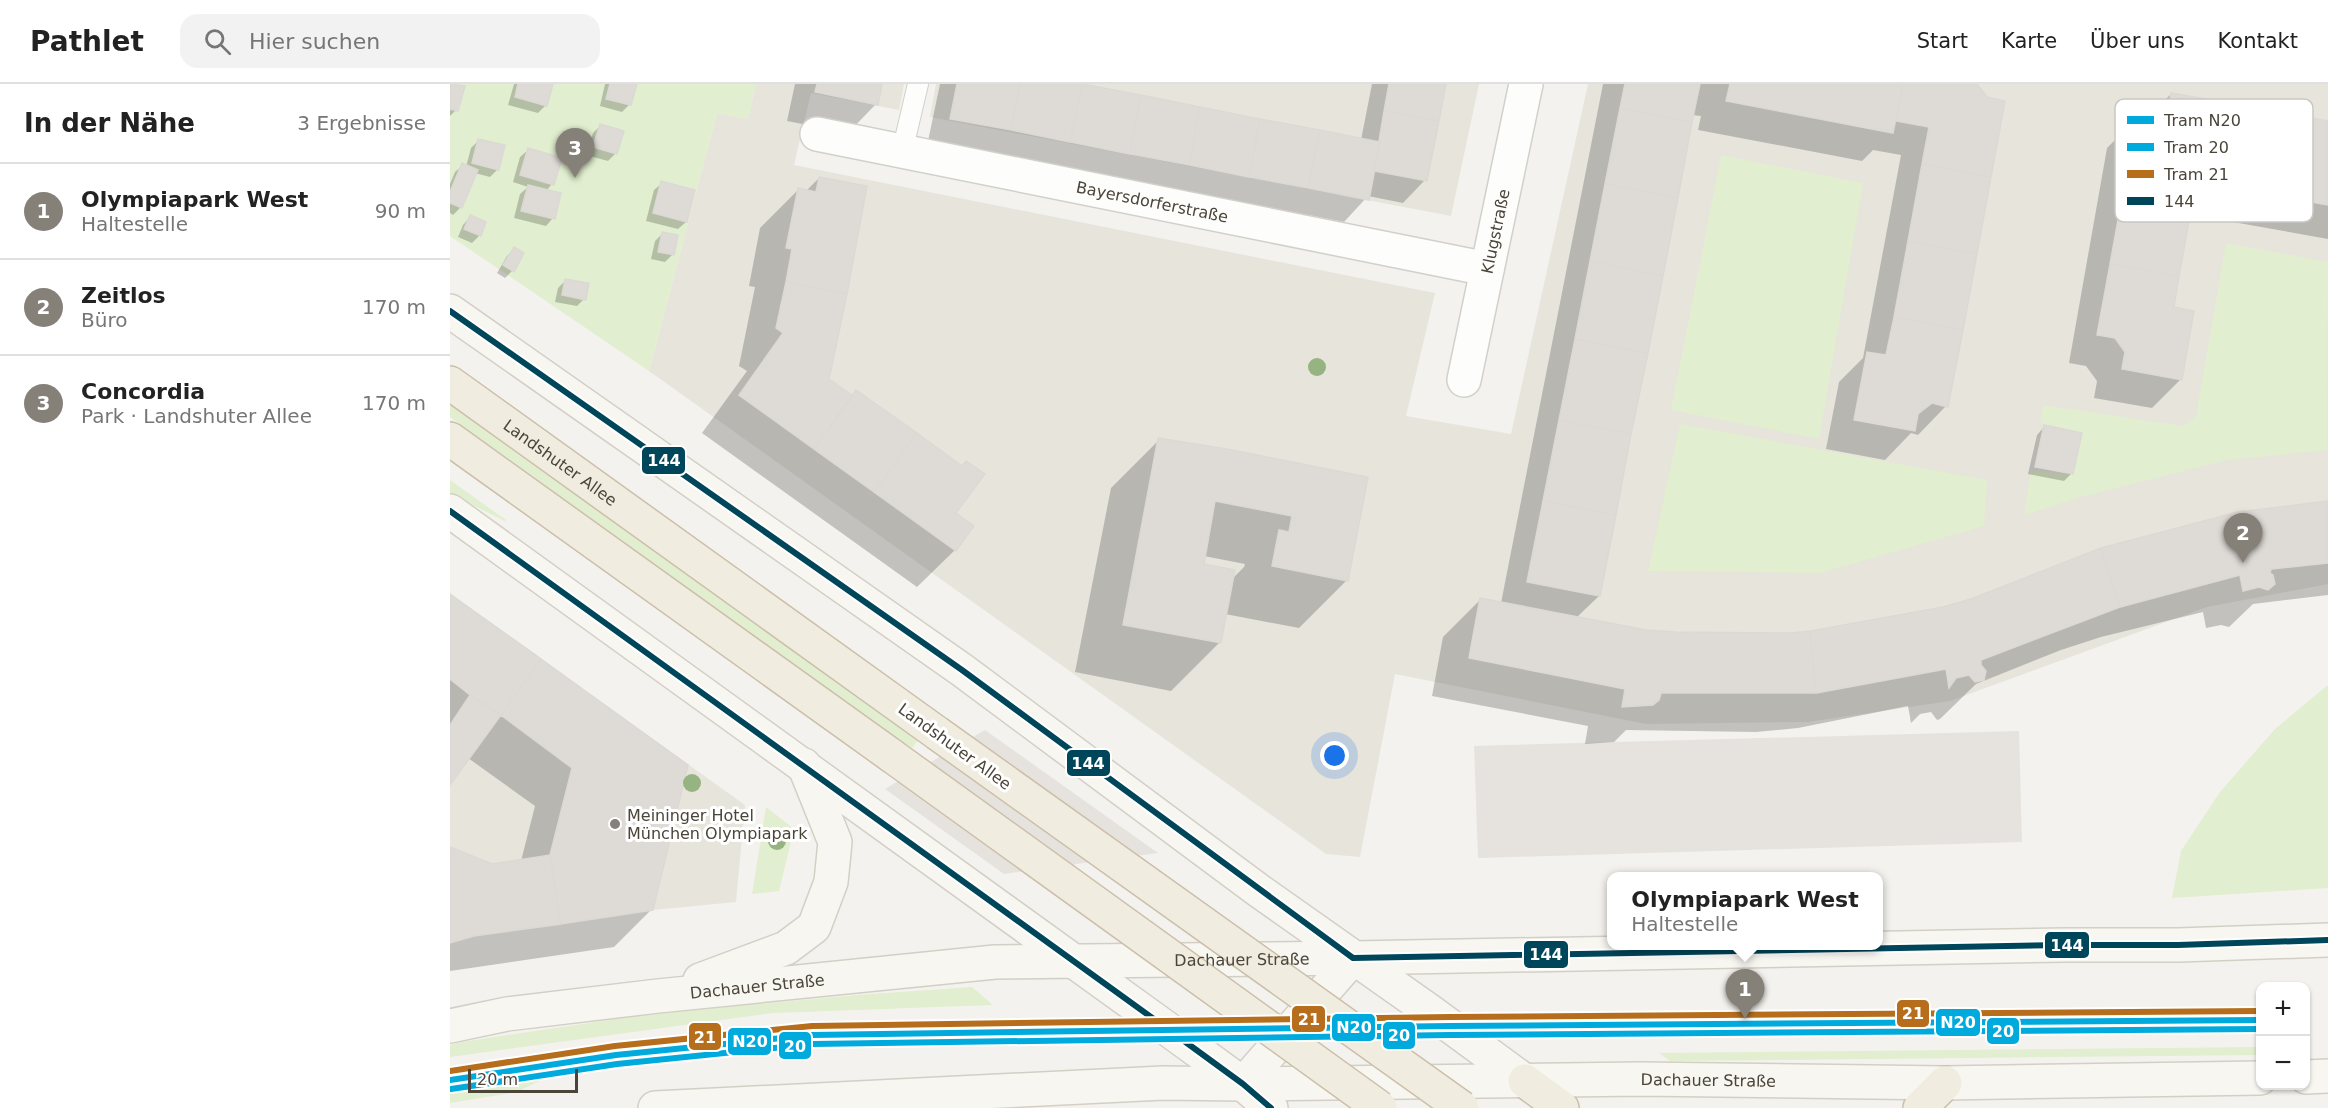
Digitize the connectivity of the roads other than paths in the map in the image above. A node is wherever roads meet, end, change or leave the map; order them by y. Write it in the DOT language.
graph roads {
  1 [pos="918,84"];
  2 [pos="1526,84"];
  3 [pos="817,134"];
  4 [pos="902,152"];
  5 [pos="1487,269"];
  6 [pos="450,311"];
  7 [pos="1464,380"];
  8 [pos="450,383"];
  9 [pos="450,439"];
  10 [pos="450,511"];
  11 [pos="804,765"];
  12 [pos="2328,940"];
  13 [pos="1883,948"];
  14 [pos="1791,950"];
  15 [pos="1353,958"];
  16 [pos="1074,961"];
  17 [pos="658,996"];
  18 [pos="450,1026"];
  19 [pos="2328,1076"];
  20 [pos="2310,1077"];
  21 [pos="2256,1078"];
  22 [pos="1525,1081"];
  23 [pos="1945,1083"];
  24 [pos="1243,1084"];
  25 [pos="655,1108"];
  26 [pos="1271,1108"];
  27 [pos="1380,1108"];
  28 [pos="1462,1108"];
  29 [pos="1562,1108"];
  30 [pos="1920,1108"];
  1 -- 4 [label="lane"];
  2 -- 5 [label="street, Klugstraße"];
  3 -- 4 [label="street, Bayersdorferstraße"];
  4 -- 5 [label="street, Bayersdorferstraße"];
  5 -- 7 [label="street, Klugstraße"];
  6 -- 15 [label="main road"];
  8 -- 28 [label="highway, Landshuter Allee, bridge"];
  9 -- 27 [label="highway, bridge"];
  10 -- 11 [label="main road"];
  11 -- 16 [label="main road"];
  11 -- 17 [label="main road"];
  12 -- 13 [label="main road, Dachauer Straße"];
  14 -- 15 [label="main road, Dachauer Straße"];
  15 -- 16 [label="main road, Dachauer Straße"];
  15 -- 22 [label="main road"];
  15 -- 24 [label="main road"];
  16 -- 17 [label="main road, Dachauer Straße"];
  16 -- 24 [label="main road"];
  17 -- 18 [label="main road, Dachauer Straße"];
  19 -- 20 [label="main road"];
  21 -- 23 [label="main road, Dachauer Straße"];
  22 -- 23 [label="main road, Dachauer Straße"];
  22 -- 24 [label="main road, Dachauer Straße"];
  22 -- 29 [label="highway"];
  23 -- 30 [label="highway"];
  24 -- 25 [label="main road, Dachauer Straße"];
  24 -- 26 [label="main road"];
}
